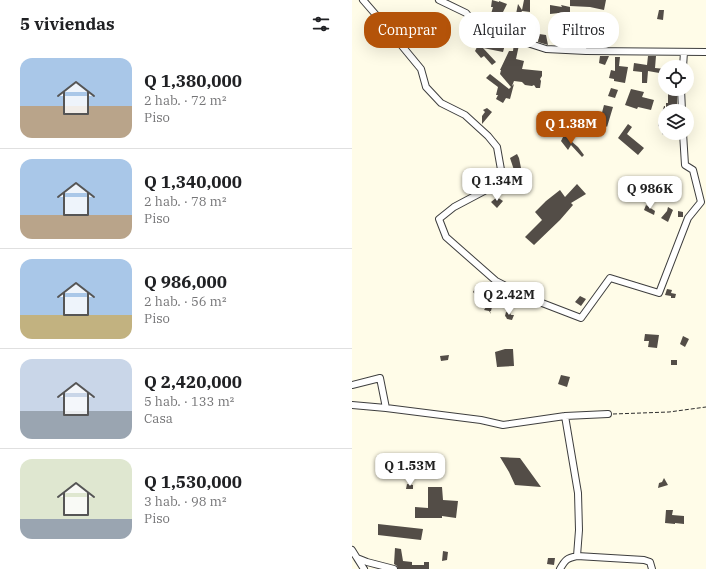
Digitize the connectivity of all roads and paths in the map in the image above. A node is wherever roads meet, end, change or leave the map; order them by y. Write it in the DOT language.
graph roads {
  1 [pos="364,0"];
  2 [pos="439,0"];
  3 [pos="684,52"];
  4 [pos="706,52"];
  5 [pos="683,60"];
  6 [pos="684,140"];
  7 [pos="352,385"];
  8 [pos="352,405"];
  9 [pos="706,406"];
  10 [pos="386,408"];
  11 [pos="608,414"];
  12 [pos="565,416"];
  13 [pos="352,550"];
  14 [pos="577,556"];
  15 [pos="358,558"];
  16 [pos="364,569"];
  17 [pos="394,569"];
  18 [pos="560,569"];
  19 [pos="652,569"];
  1 -- 6 [label="street"];
  2 -- 3 [label="street"];
  3 -- 4 [label="street"];
  3 -- 5 [label="street"];
  7 -- 10 [label="street"];
  8 -- 10 [label="street"];
  9 -- 11 [label="path"];
  10 -- 12 [label="street"];
  11 -- 12 [label="street"];
  12 -- 14 [label="street"];
  13 -- 15 [label="street"];
  14 -- 18 [label="street"];
  14 -- 19 [label="street"];
  15 -- 16 [label="street"];
  15 -- 17 [label="street"];
}
